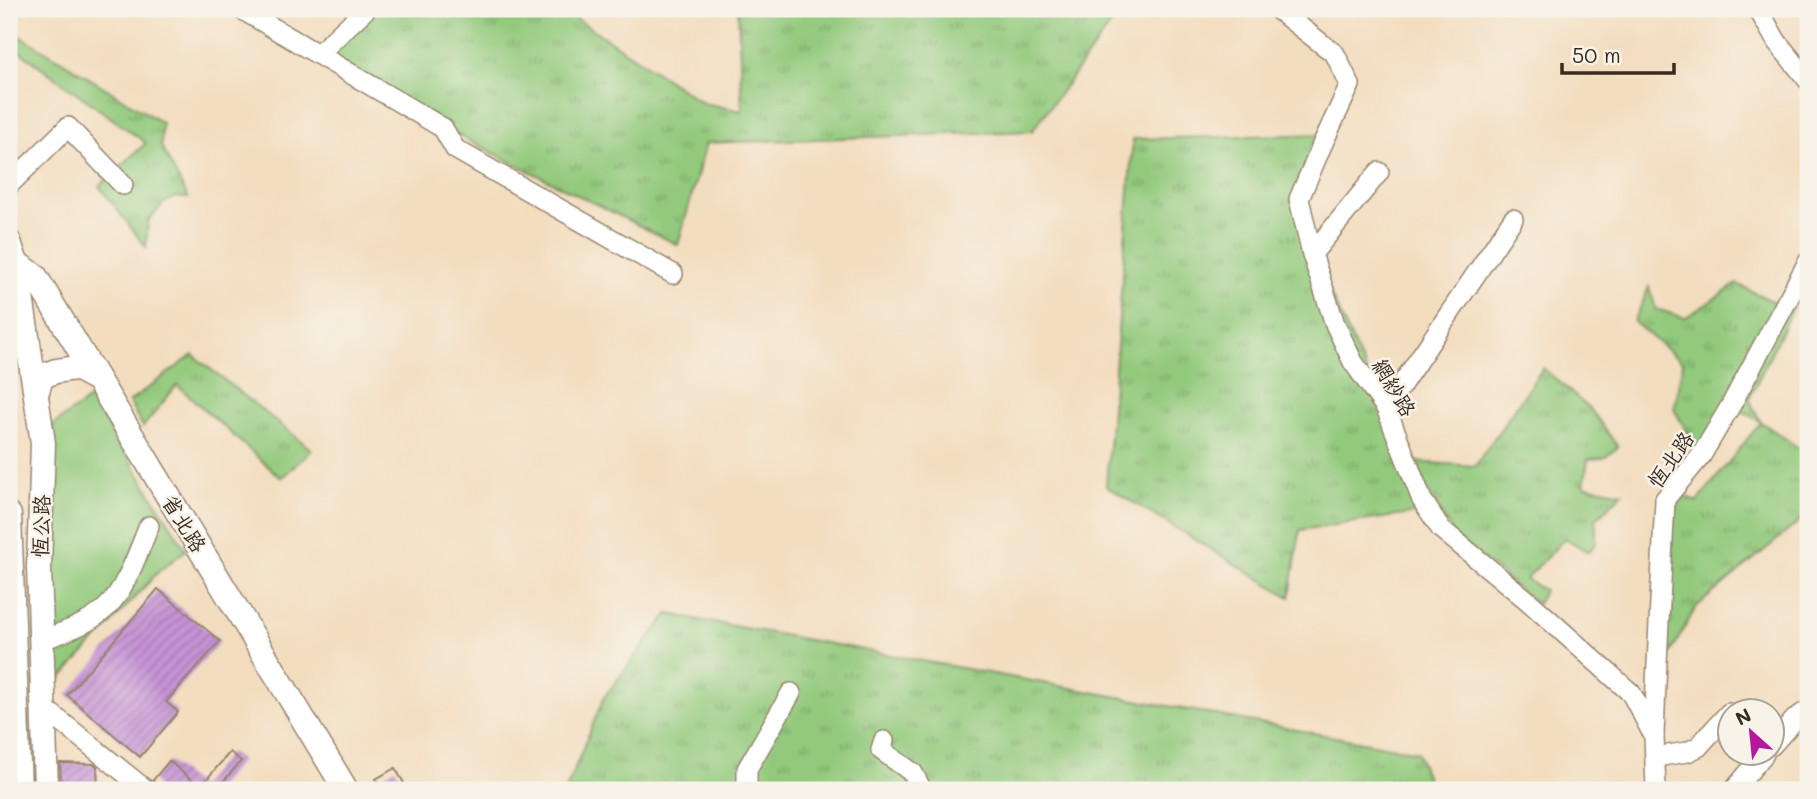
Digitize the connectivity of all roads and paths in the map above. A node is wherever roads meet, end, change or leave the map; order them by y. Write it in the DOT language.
graph roads {
  1 [pos="241,9"];
  2 [pos="366,9"];
  3 [pos="1277,9"];
  4 [pos="1758,9"];
  5 [pos="318,54"];
  6 [pos="1808,80"];
  7 [pos="1379,172"];
  8 [pos="9,185"];
  9 [pos="123,185"];
  10 [pos="1513,219"];
  11 [pos="1312,254"];
  12 [pos="11,257"];
  13 [pos="1808,262"];
  14 [pos="673,274"];
  15 [pos="97,379"];
  16 [pos="36,394"];
  17 [pos="1386,408"];
  18 [pos="9,515"];
  19 [pos="149,526"];
  20 [pos="41,640"];
  21 [pos="12,672"];
  22 [pos="791,693"];
  23 [pos="44,708"];
  24 [pos="1808,709"];
  25 [pos="1716,727"];
  26 [pos="1786,729"];
  27 [pos="1654,736"];
  28 [pos="884,741"];
  29 [pos="1655,757"];
  30 [pos="46,760"];
  31 [pos="13,762"];
  32 [pos="1753,768"];
  33 [pos="19,790"];
  34 [pos="46,790"];
  35 [pos="146,790"];
  36 [pos="346,790"];
  37 [pos="747,790"];
  38 [pos="922,790"];
  39 [pos="1656,790"];
  40 [pos="1734,790"];
  1 -- 5 [label="street"];
  2 -- 5 [label="street"];
  3 -- 11 [label="street, 網紗路"];
  4 -- 6 [label="street"];
  5 -- 14 [label="street"];
  7 -- 11 [label="street"];
  8 -- 9 [label="street"];
  10 -- 17 [label="street"];
  11 -- 17 [label="street, 網紗路"];
  12 -- 15 [label="main road, 省北路"];
  12 -- 16 [label="main road, 恆公路"];
  13 -- 27 [label="street, 恆北路"];
  15 -- 16 [label="main road"];
  15 -- 36 [label="main road, 省北路"];
  16 -- 20 [label="main road, 恆公路"];
  17 -- 27 [label="street, 網紗路"];
  18 -- 21 [label="main road, 恆公路"];
  19 -- 20 [label="street"];
  20 -- 23 [label="main road, 恆公路"];
  21 -- 31 [label="main road, 恆公路"];
  22 -- 37 [label="street"];
  23 -- 30 [label="main road, 恆公路"];
  23 -- 35 [label="street"];
  24 -- 26 [label="street"];
  25 -- 29 [label="street"];
  27 -- 29 [label="street, 恆北路"];
  28 -- 38 [label="street"];
  29 -- 39 [label="street, 恆北路"];
  30 -- 31 [label="street"];
  30 -- 34 [label="main road, 恆公路"];
  31 -- 33 [label="main road, 恆公路"];
  32 -- 40 [label="street"];
}
